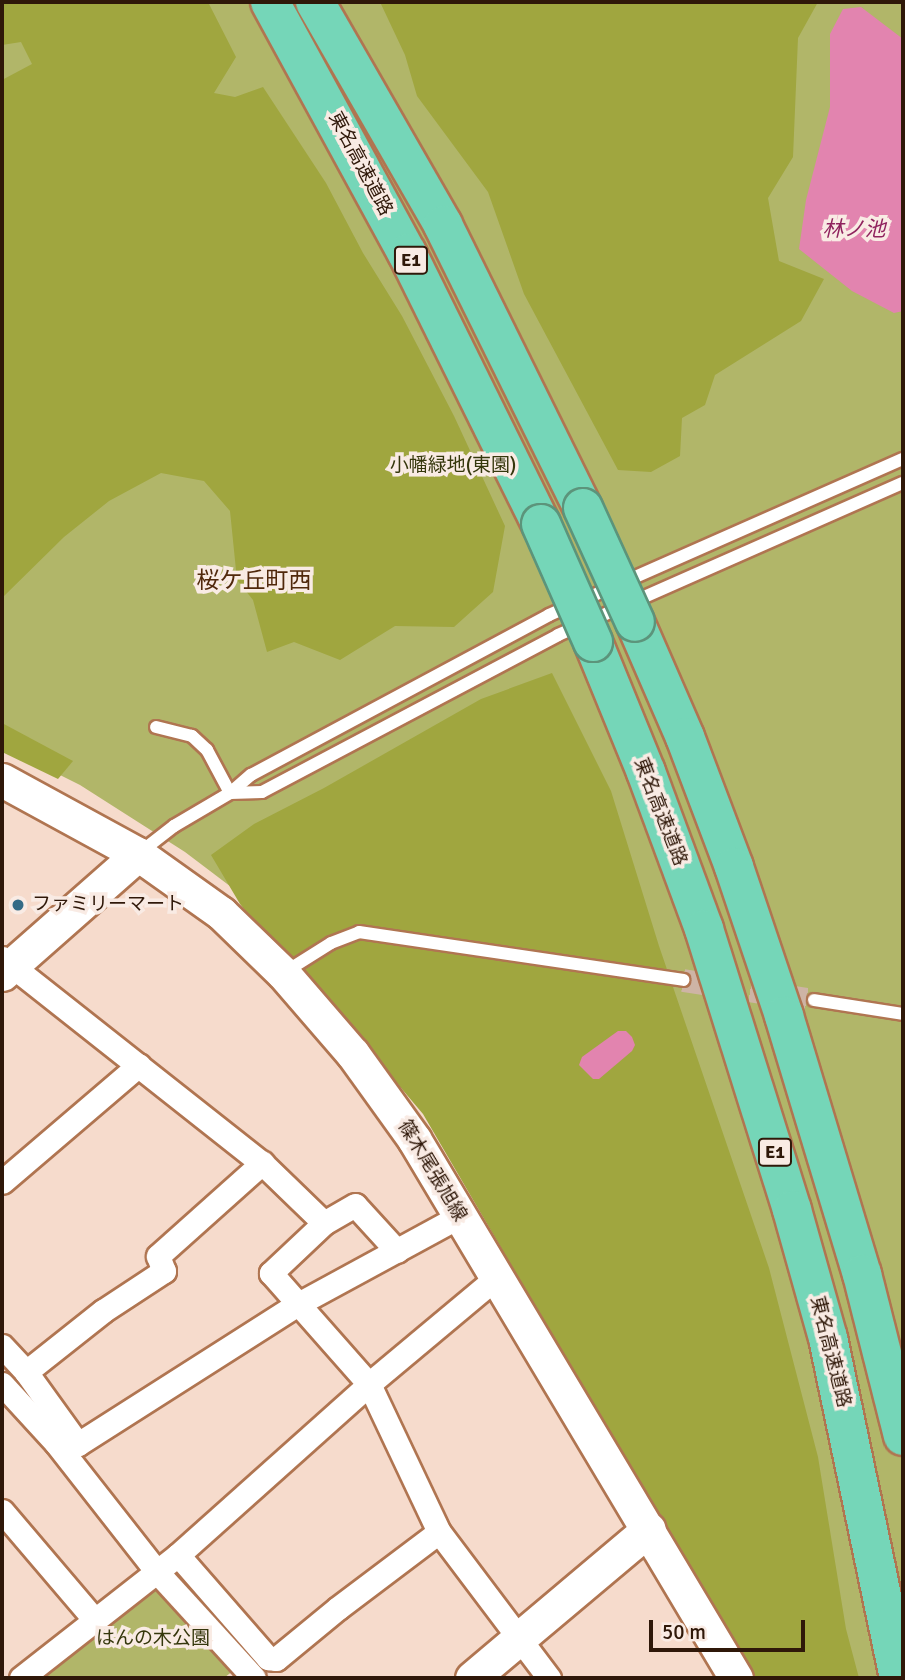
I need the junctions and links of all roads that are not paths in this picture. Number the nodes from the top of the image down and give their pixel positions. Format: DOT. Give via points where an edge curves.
graph roads {
  1 [pos="270,2"];
  2 [pos="315,2"];
  3 [pos="903,459"];
  4 [pos="903,483"];
  5 [pos="156,727"];
  6 [pos="2,780"];
  7 [pos="230,793"];
  8 [pos="138,854"];
  9 [pos="5,965"];
  10 [pos="283,973"];
  11 [pos="684,979"];
  12 [pos="814,1000"];
  13 [pos="903,1014"];
  14 [pos="139,1065"];
  15 [pos="262,1163"];
  16 [pos="2,1182"];
  17 [pos="460,1216"];
  18 [pos="324,1223"];
  19 [pos="397,1251"];
  20 [pos="497,1277"];
  21 [pos="298,1304"];
  22 [pos="2,1346"];
  23 [pos="26,1372"];
  24 [pos="2,1384"];
  25 [pos="369,1384"];
  26 [pos="903,1436"];
  27 [pos="2,1511"];
  28 [pos="649,1528"];
  29 [pos="439,1532"];
  30 [pos="178,1555"];
  31 [pos="158,1573"];
  32 [pos="94,1619"];
  33 [pos="521,1638"];
  34 [pos="21,1678"];
  35 [pos="254,1678"];
  36 [pos="472,1678"];
  37 [pos="549,1678"];
  38 [pos="736,1678"];
  39 [pos="898,1678"];
  1 -- 39 [label="highway, 東名高速道路 / E1, bridge" via="401,242 541,524 646,772 704,929 828,1338"];
  2 -- 26 [label="highway, E1, bridge" via="443,225 583,508 685,737 780,1003 862,1273"];
  3 -- 7 [label="lane" via="549,615 251,775"];
  4 -- 7 [label="lane" via="558,635 262,792"];
  5 -- 7 [label="lane" via="192,736 207,750"];
  6 -- 8 [label="main road, 篠木尾張旭線"];
  7 -- 8 [label="lane"];
  8 -- 9 [label="main road"];
  8 -- 10 [label="main road, 篠木尾張旭線" via="220,913"];
  9 -- 14 [label="street"];
  10 -- 11 [label="lane" via="331,943 359,932"];
  10 -- 17 [label="main road, 篠木尾張旭線" via="393,1108"];
  12 -- 13 [label="lane"];
  14 -- 15 [label="street"];
  14 -- 16 [label="street"];
  15 -- 18 [label="street"];
  15 -- 23 [label="street" via="158,1256 164,1271 103,1311"];
  17 -- 19 [label="street"];
  17 -- 20 [label="main road, 篠木尾張旭線"];
  18 -- 19 [label="street" via="355,1205"];
  18 -- 21 [label="street" via="271,1273"];
  19 -- 21 [label="street"];
  20 -- 25 [label="street"];
  20 -- 28 [label="main road, 篠木尾張旭線"];
  21 -- 23 [label="street" via="78,1444"];
  21 -- 25 [label="street"];
  22 -- 23 [label="street"];
  24 -- 31 [label="street" via="56,1443"];
  25 -- 29 [label="street"];
  25 -- 30 [label="street"];
  27 -- 32 [label="street"];
  28 -- 33 [label="main road"];
  28 -- 38 [label="main road, 篠木尾張旭線"];
  29 -- 30 [label="street" via="276,1659 268,1658"];
  29 -- 33 [label="street"];
  30 -- 31 [label="street"];
  31 -- 32 [label="street"];
  31 -- 35 [label="street"];
  32 -- 34 [label="street"];
  33 -- 36 [label="main road"];
  33 -- 37 [label="street"];
}
